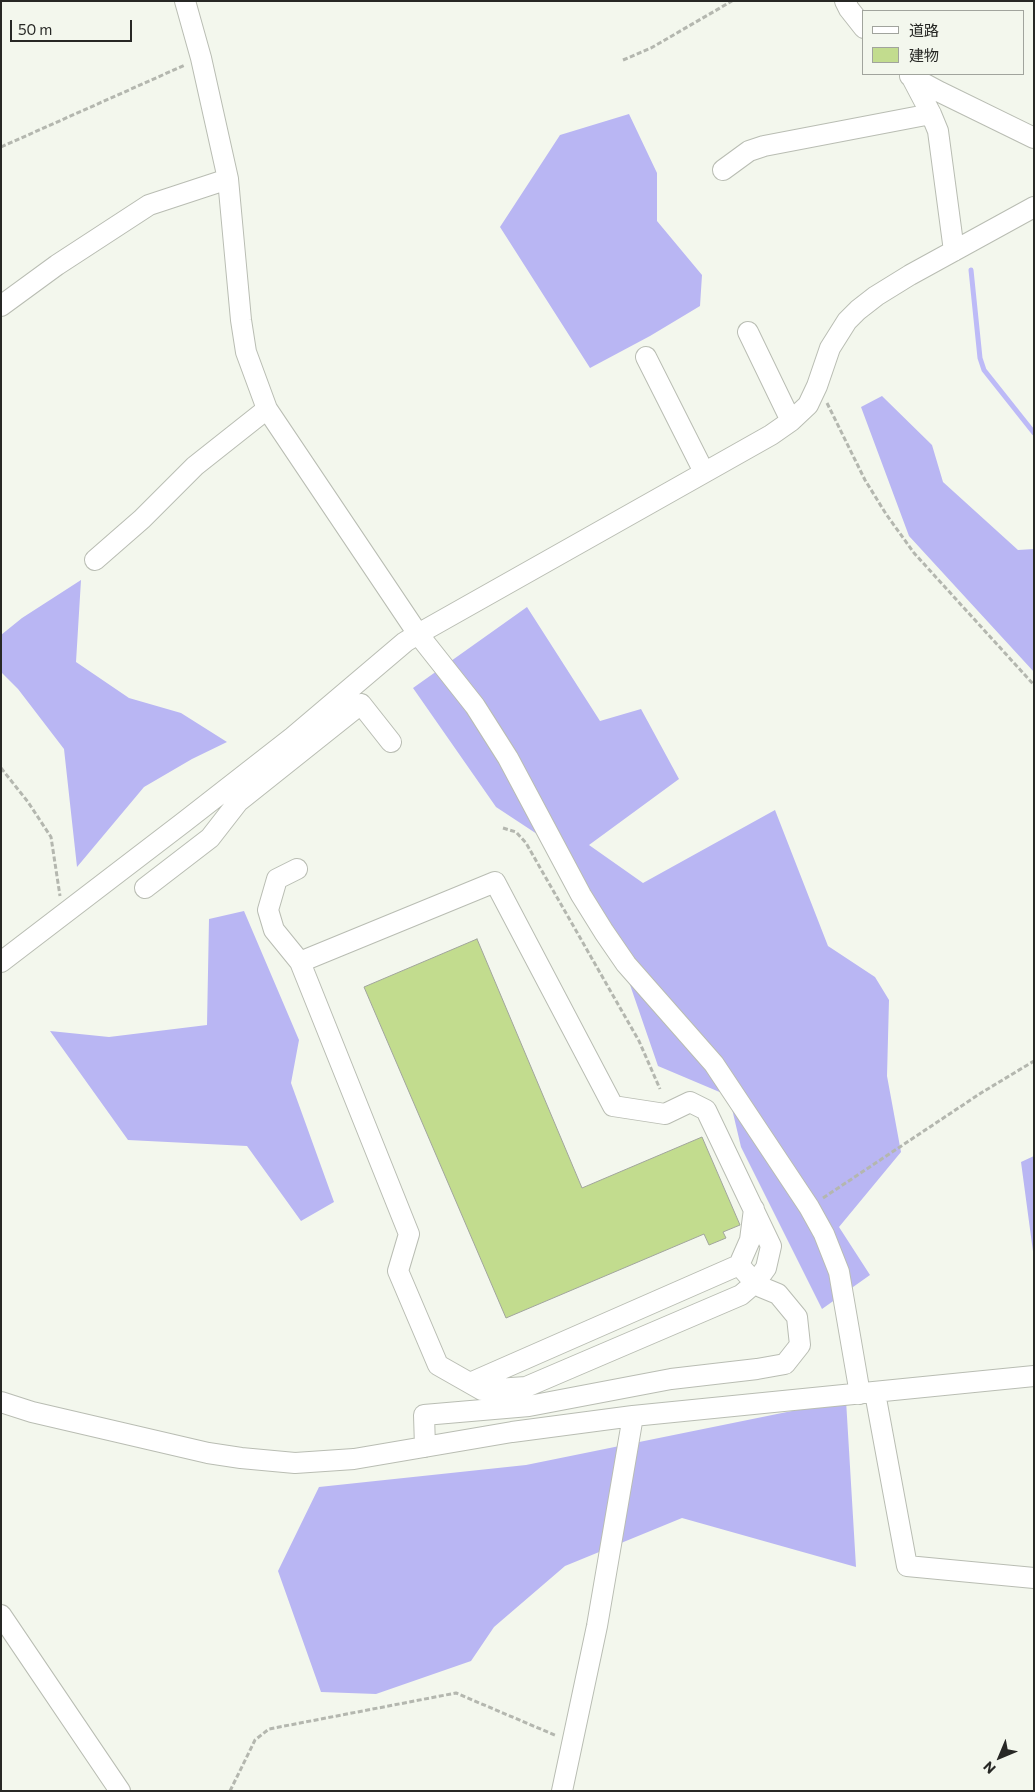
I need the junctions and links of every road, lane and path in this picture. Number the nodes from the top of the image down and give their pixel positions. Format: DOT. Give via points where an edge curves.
graph roads {
  1 [pos="185,1"];
  2 [pos="732,1"];
  3 [pos="845,1"];
  4 [pos="862,25"];
  5 [pos="201,58"];
  6 [pos="623,60"];
  7 [pos="909,75"];
  8 [pos="931,114"];
  9 [pos="1034,138"];
  10 [pos="1,147"];
  11 [pos="723,170"];
  12 [pos="228,179"];
  13 [pos="1034,207"];
  14 [pos="954,251"];
  15 [pos="1,306"];
  16 [pos="748,332"];
  17 [pos="646,357"];
  18 [pos="817,386"];
  19 [pos="267,410"];
  20 [pos="791,421"];
  21 [pos="704,472"];
  22 [pos="95,560"];
  23 [pos="418,634"];
  24 [pos="1034,685"];
  25 [pos="390,742"];
  26 [pos="1,768"];
  27 [pos="503,828"];
  28 [pos="297,869"];
  29 [pos="145,888"];
  30 [pos="62,916"];
  31 [pos="1,962"];
  32 [pos="300,962"];
  33 [pos="1034,1061"];
  34 [pos="660,1089"];
  35 [pos="809,1207"];
  36 [pos="754,1209"];
  37 [pos="739,1265"];
  38 [pos="756,1283"];
  39 [pos="1034,1376"];
  40 [pos="470,1383"];
  41 [pos="868,1394"];
  42 [pos="1,1402"];
  43 [pos="633,1416"];
  44 [pos="425,1447"];
  45 [pos="1034,1578"];
  46 [pos="1,1615"];
  47 [pos="572,1742"];
  48 [pos="120,1791"];
  49 [pos="230,1791"];
  50 [pos="562,1791"];
  1 -- 5 [label="street"];
  2 -- 6 [label="path" via="651,48"];
  3 -- 4 [label="street"];
  5 -- 10 [label="path"];
  5 -- 12 [label="street"];
  7 -- 8 [label="street"];
  7 -- 9 [label="street"];
  8 -- 11 [label="street" via="764,146 749,151"];
  8 -- 14 [label="street" via="938,131"];
  12 -- 15 [label="street" via="149,205"];
  12 -- 19 [label="street" via="246,352"];
  13 -- 14 [label="street"];
  14 -- 18 [label="street" via="910,275 858,310 830,348"];
  16 -- 20 [label="street"];
  17 -- 21 [label="street"];
  18 -- 20 [label="street" via="808,404"];
  18 -- 24 [label="path" via="865,480 914,553"];
  19 -- 22 [label="street" via="195,466"];
  19 -- 23 [label="street"];
  20 -- 21 [label="street"];
  21 -- 23 [label="street"];
  23 -- 30 [label="street" via="293,737"];
  23 -- 35 [label="street" via="475,706 508,758 604,932 626,964 714,1064"];
  25 -- 29 [label="street" via="361,704 238,802 210,838"];
  26 -- 30 [label="path" via="51,837"];
  27 -- 34 [label="path" via="516,832 526,843 639,1041"];
  28 -- 32 [label="street" via="277,879 268,910 274,930"];
  30 -- 31 [label="street"];
  32 -- 36 [label="street" via="495,882 613,1106 665,1114 690,1102 706,1110"];
  32 -- 40 [label="street" via="409,1234 398,1271 438,1365"];
  33 -- 35 [label="path"];
  35 -- 41 [label="street" via="828,1242 839,1272"];
  36 -- 37 [label="street" via="750,1240"];
  36 -- 38 [label="street" via="771,1246 766,1268"];
  37 -- 38 [label="street"];
  37 -- 40 [label="street"];
  38 -- 40 [label="street" via="741,1295 526,1387 482,1390"];
  38 -- 44 [label="street" via="778,1294 797,1317 800,1345 785,1364 671,1379 530,1406 424,1415"];
  39 -- 41 [label="street"];
  41 -- 43 [label="street"];
  41 -- 45 [label="street" via="907,1566"];
  42 -- 44 [label="street" via="32,1412 241,1458 295,1463 354,1459"];
  43 -- 44 [label="street"];
  43 -- 47 [label="street" via="597,1626"];
  46 -- 48 [label="street"];
  47 -- 49 [label="path" via="456,1693 269,1729 255,1740"];
  47 -- 50 [label="street"];
}
